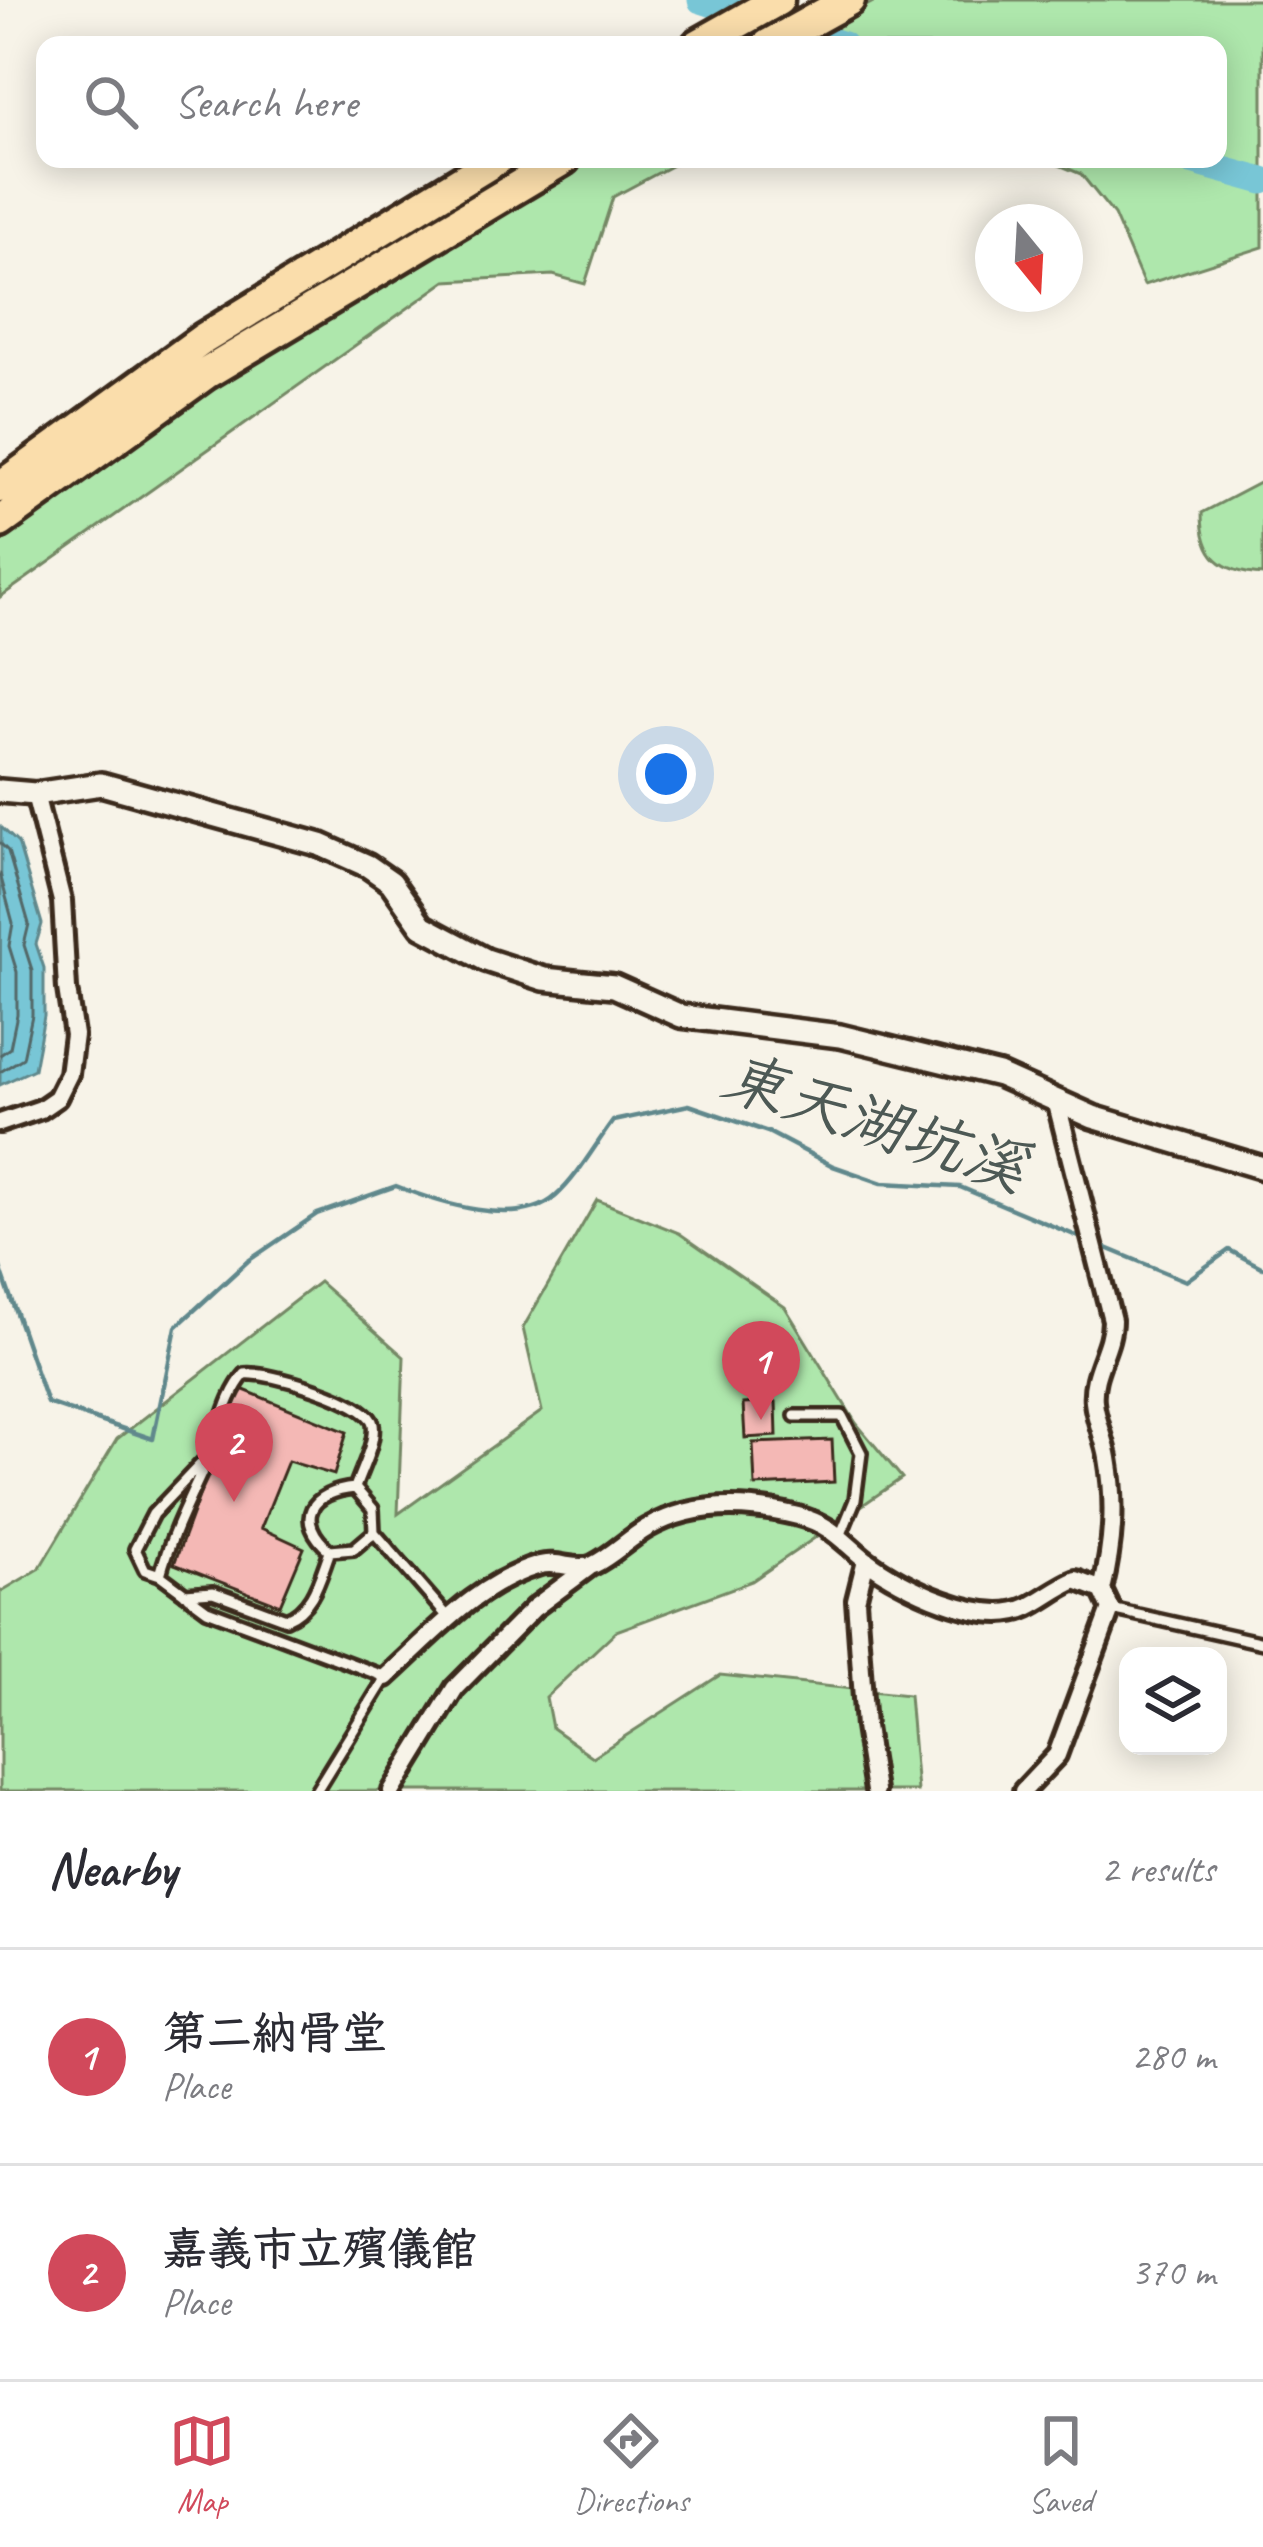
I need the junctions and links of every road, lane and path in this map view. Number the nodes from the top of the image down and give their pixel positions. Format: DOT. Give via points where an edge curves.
graph roads {
  1 [pos="778,0"];
  2 [pos="849,0"];
  3 [pos="714,36"];
  4 [pos="783,36"];
  5 [pos="482,168"];
  6 [pos="549,168"];
  7 [pos="0,487"];
  8 [pos="0,522"];
  9 [pos="0,791"];
  10 [pos="35,794"];
  11 [pos="1056,1100"];
  12 [pos="0,1124"];
  13 [pos="1263,1168"];
  14 [pos="795,1416"];
  15 [pos="210,1454"];
  16 [pos="355,1488"];
  17 [pos="374,1532"];
  18 [pos="841,1534"];
  19 [pos="330,1551"];
  20 [pos="866,1560"];
  21 [pos="590,1567"];
  22 [pos="160,1575"];
  23 [pos="1102,1590"];
  24 [pos="185,1594"];
  25 [pos="1111,1609"];
  26 [pos="448,1617"];
  27 [pos="1263,1643"];
  28 [pos="386,1677"];
  29 [pos="316,1791"];
  30 [pos="392,1791"];
  31 [pos="875,1791"];
  32 [pos="1023,1791"];
  1 -- 3 [label="highway"];
  2 -- 4 [label="highway"];
  5 -- 7 [label="highway" via="203,339"];
  6 -- 8 [label="highway" via="205,374"];
  9 -- 10 [label="street"];
  10 -- 11 [label="street" via="101,784 322,845 391,882 422,926 486,960 544,980 614,986 680,1016 840,1036 999,1075"];
  10 -- 12 [label="street" via="62,901 74,1035 57,1098"];
  11 -- 13 [label="street"];
  11 -- 23 [label="street" via="1112,1320 1093,1399 1108,1458 1114,1540"];
  14 -- 18 [label="lane" via="842,1416 861,1453 856,1500"];
  15 -- 16 [label="lane" via="235,1385 262,1372 370,1416 374,1429"];
  15 -- 22 [label="lane"];
  15 -- 22 [label="lane" via="153,1514 135,1550 145,1570"];
  16 -- 17 [label="lane" via="373,1509"];
  16 -- 19 [label="lane" via="331,1490 315,1502 313,1537"];
  17 -- 19 [label="lane" via="354,1549"];
  17 -- 26 [label="lane"];
  18 -- 20 [label="street"];
  18 -- 21 [label="street" via="800,1516 699,1508 649,1527"];
  19 -- 24 [label="lane" via="310,1600 286,1619 213,1592"];
  20 -- 23 [label="street" via="923,1595 992,1611 1026,1609 1076,1580"];
  20 -- 31 [label="street" via="856,1600"];
  21 -- 26 [label="street" via="545,1563 489,1586"];
  21 -- 30 [label="street" via="534,1608 455,1688"];
  22 -- 24 [label="lane"];
  23 -- 25 [label="street"];
  24 -- 28 [label="lane" via="207,1610"];
  25 -- 27 [label="lane"];
  25 -- 32 [label="street" via="1057,1755"];
  26 -- 28 [label="street"];
  28 -- 29 [label="lane"];
}
